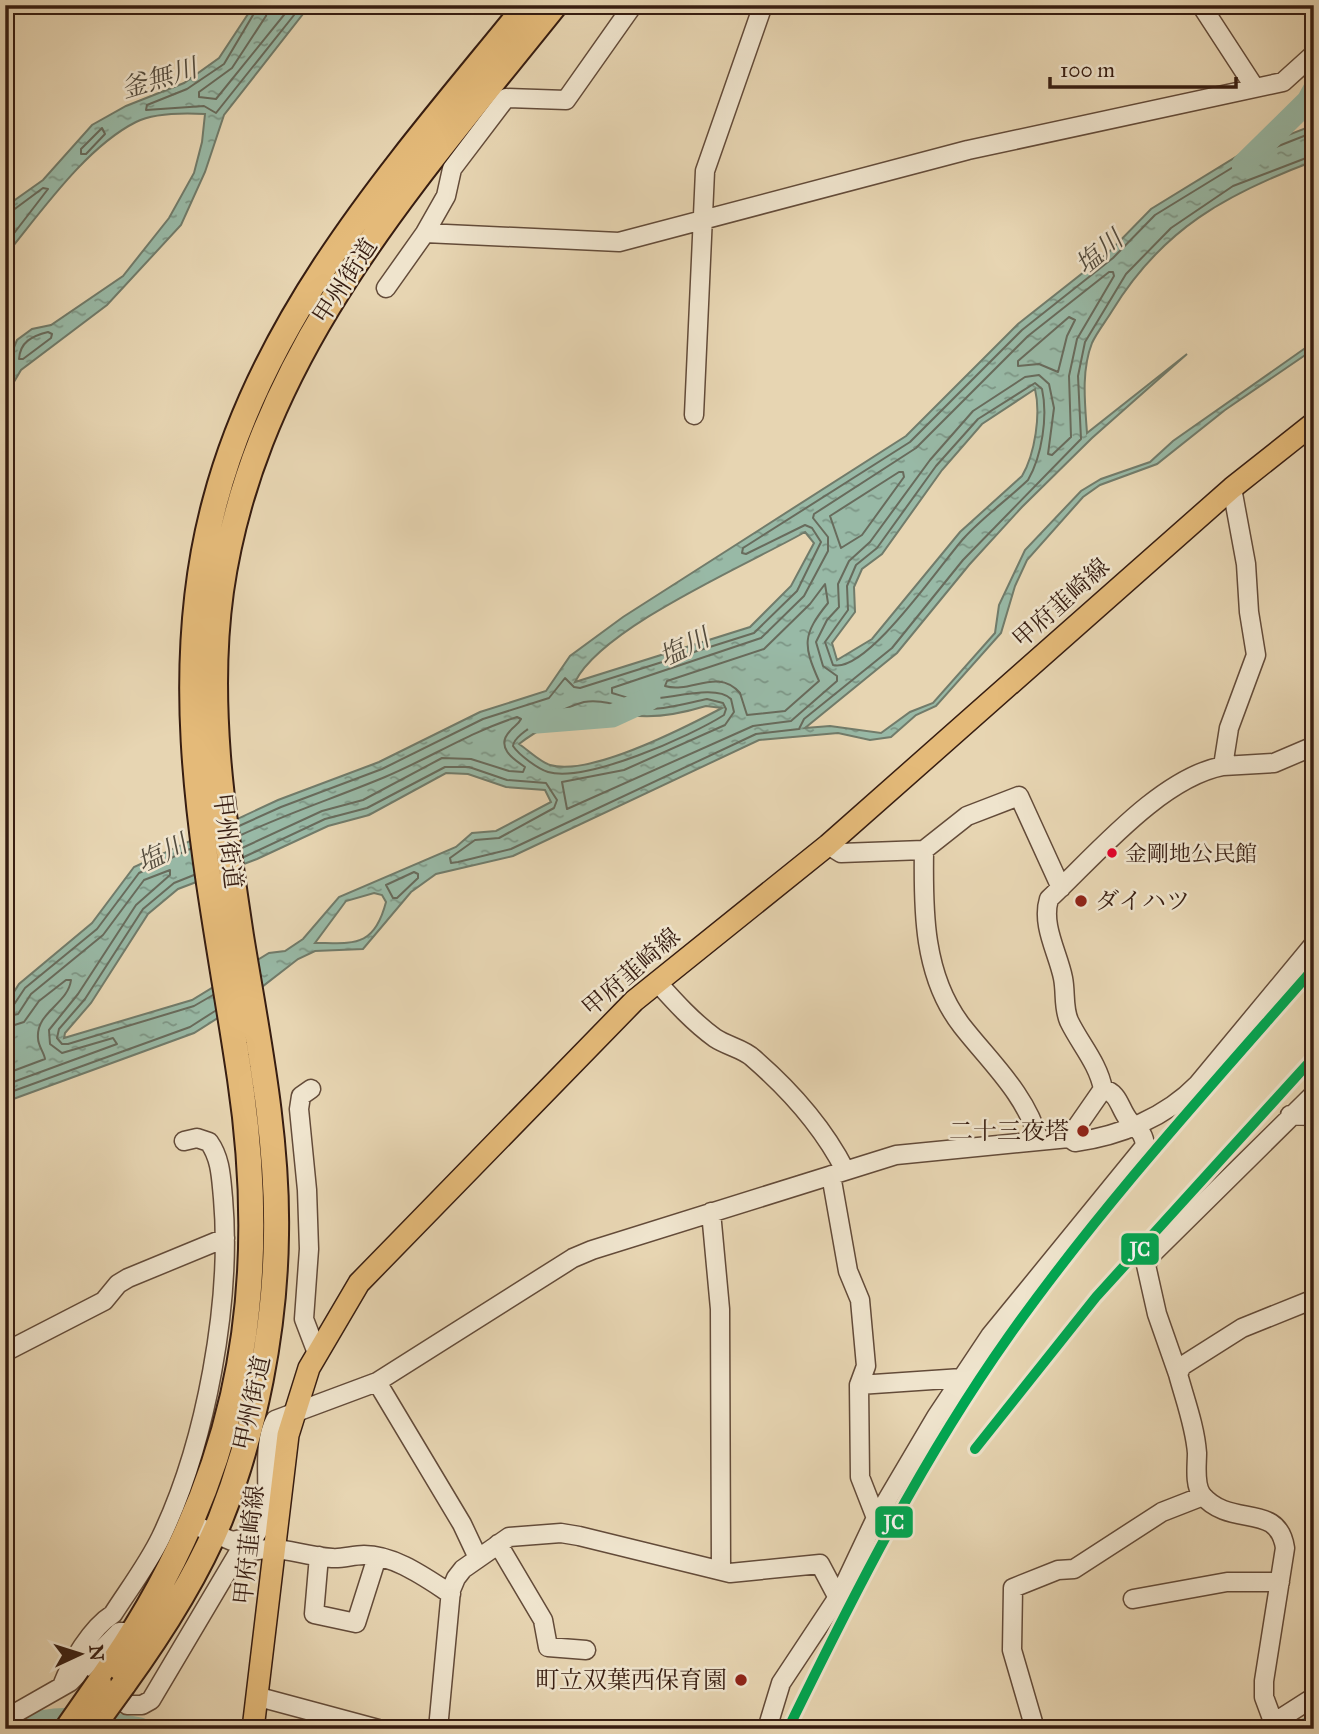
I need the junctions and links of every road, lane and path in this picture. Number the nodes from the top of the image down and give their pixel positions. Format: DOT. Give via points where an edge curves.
graph roads {
  1 [pos="527,5"];
  2 [pos="555,5"];
  3 [pos="633,5"];
  4 [pos="763,5"];
  5 [pos="1201,5"];
  6 [pos="1314,54"];
  7 [pos="1255,88"];
  8 [pos="467,114"];
  9 [pos="701,219"];
  10 [pos="425,233"];
  11 [pos="386,288"];
  12 [pos="694,415"];
  13 [pos="1314,423"];
  14 [pos="1233,488"];
  15 [pos="1314,746"];
  16 [pos="1223,766"];
  17 [pos="828,845"];
  18 [pos="924,850"];
  19 [pos="1061,888"];
  20 [pos="1314,944"];
  21 [pos="657,982"];
  22 [pos="252,1081"];
  23 [pos="1103,1088"];
  24 [pos="311,1089"];
  25 [pos="1314,1094"];
  26 [pos="1290,1115"];
  27 [pos="1314,1116"];
  28 [pos="1137,1125"];
  29 [pos="1069,1138"];
  30 [pos="184,1141"];
  31 [pos="1039,1141"];
  32 [pos="838,1173"];
  33 [pos="711,1212"];
  34 [pos="225,1238"];
  35 [pos="1314,1299"];
  36 [pos="5,1352"];
  37 [pos="317,1353"];
  38 [pos="1178,1374"];
  39 [pos="962,1378"];
  40 [pos="377,1382"];
  41 [pos="859,1385"];
  42 [pos="295,1412"];
  43 [pos="1203,1496"];
  44 [pos="876,1518"];
  45 [pos="203,1529"];
  46 [pos="498,1544"];
  47 [pos="276,1546"];
  48 [pos="319,1556"];
  49 [pos="377,1557"];
  50 [pos="478,1558"];
  51 [pos="720,1568"];
  52 [pos="1279,1582"];
  53 [pos="451,1594"];
  54 [pos="838,1598"];
  55 [pos="1133,1599"];
  56 [pos="134,1632"];
  57 [pos="586,1650"];
  58 [pos="116,1691"];
  59 [pos="66,1692"];
  60 [pos="259,1697"];
  61 [pos="1314,1697"];
  62 [pos="5,1718"];
  63 [pos="1269,1727"];
  64 [pos="67,1729"];
  65 [pos="91,1729"];
  66 [pos="253,1729"];
  67 [pos="378,1729"];
  68 [pos="438,1729"];
  69 [pos="767,1729"];
  70 [pos="1035,1729"];
  1 -- 8 [label="highway, 甲州街道"];
  2 -- 8 [label="highway, 甲州街道"];
  3 -- 8 [label="street" via="566,100 506,98"];
  4 -- 9 [label="street" via="709,158"];
  5 -- 7 [label="street"];
  6 -- 7 [label="street" via="1283,82"];
  7 -- 9 [label="street" via="968,150"];
  8 -- 10 [label="street" via="446,195"];
  8 -- 22 [label="highway, 甲州街道" via="351,267 302,348 265,430 239,507 222,588 215,709"];
  8 -- 22 [label="highway, 甲州街道" via="330,254 282,335 240,423 214,503 198,585 190,720 203,855"];
  9 -- 10 [label="street" via="619,242"];
  9 -- 12 [label="street"];
  10 -- 11 [label="street"];
  13 -- 14 [label="main road, 甲府韮崎線"];
  14 -- 16 [label="street" via="1256,655 1230,728"];
  14 -- 17 [label="main road, 甲府韮崎線"];
  15 -- 16 [label="street" via="1273,763"];
  16 -- 19 [label="street" via="1205,769 1155,799"];
  17 -- 18 [label="street" via="841,853"];
  17 -- 21 [label="main road, 甲府韮崎線"];
  18 -- 19 [label="street" via="967,816 1019,796"];
  18 -- 31 [label="street" via="923,906 936,977 961,1024 1014,1088"];
  19 -- 23 [label="street" via="1046,908 1063,978 1065,1011"];
  20 -- 28 [label="street" via="1191,1091"];
  21 -- 32 [label="street" via="696,1023 729,1047 751,1055 800,1104 818,1125"];
  21 -- 37 [label="main road, 甲府韮崎線" via="586,1048 359,1283"];
  22 -- 45 [label="highway, 甲州街道" via="274,1160 276,1235 271,1306 244,1450"];
  23 -- 28 [label="street" via="1117,1097 1129,1120"];
  23 -- 29 [label="street"];
  24 -- 37 [label="street" via="301,1096 299,1110 309,1249 295,1318"];
  25 -- 26 [label="street"];
  26 -- 27 [label="street"];
  26 -- 38 [label="street" via="1146,1265"];
  28 -- 29 [label="street" via="1100,1139 1075,1142"];
  28 -- 39 [label="street" via="1145,1146 998,1325"];
  29 -- 31 [label="street"];
  30 -- 34 [label="street" via="209,1142 214,1149"];
  31 -- 32 [label="street" via="896,1155"];
  32 -- 33 [label="street"];
  32 -- 41 [label="street" via="848,1271 860,1300 866,1366"];
  33 -- 40 [label="street" via="573,1258"];
  33 -- 51 [label="street" via="720,1309"];
  34 -- 36 [label="street" via="128,1278 104,1301"];
  34 -- 59 [label="street" via="228,1314 191,1451 160,1538 113,1614 68,1670"];
  35 -- 38 [label="street" via="1242,1328 1182,1366"];
  37 -- 42 [label="main road, 甲府韮崎線"];
  38 -- 43 [label="street" via="1196,1440 1198,1487"];
  39 -- 41 [label="street"];
  39 -- 44 [label="street"];
  40 -- 42 [label="street"];
  40 -- 50 [label="street"];
  41 -- 44 [label="street" via="860,1477"];
  42 -- 45 [label="street" via="275,1420 270,1429 265,1516 255,1536 240,1541"];
  42 -- 47 [label="main road, 甲府韮崎線" via="284,1464"];
  43 -- 52 [label="street" via="1235,1515 1271,1520 1278,1526 1285,1548"];
  43 -- 70 [label="street" via="1162,1512 1074,1569 1058,1570 1013,1588 1012,1650"];
  44 -- 54 [label="street"];
  45 -- 56 [label="highway, 甲州街道"];
  45 -- 58 [label="highway, 甲州街道" via="190,1581"];
  46 -- 50 [label="street"];
  46 -- 51 [label="street" via="525,1534 561,1533"];
  46 -- 57 [label="street" via="543,1620 548,1647"];
  47 -- 48 [label="street"];
  47 -- 58 [label="street" via="237,1555 151,1700 142,1705"];
  47 -- 60 [label="main road, 甲府韮崎線"];
  48 -- 49 [label="street"];
  48 -- 49 [label="street" via="314,1614 356,1623"];
  49 -- 53 [label="street" via="404,1564"];
  50 -- 53 [label="street" via="456,1578"];
  51 -- 54 [label="street" via="730,1573 820,1563"];
  52 -- 55 [label="street" via="1192,1587"];
  52 -- 63 [label="street" via="1264,1681"];
  53 -- 68 [label="street"];
  54 -- 69 [label="street" via="781,1684"];
  56 -- 58 [label="highway, 甲州街道"];
  56 -- 59 [label="street" via="119,1632"];
  58 -- 64 [label="highway, 甲州街道, bridge"];
  58 -- 65 [label="highway, 甲州街道, bridge"];
  59 -- 62 [label="street"];
  60 -- 66 [label="main road, 甲府韮崎線"];
  60 -- 67 [label="street"];
  61 -- 63 [label="street"];
}
